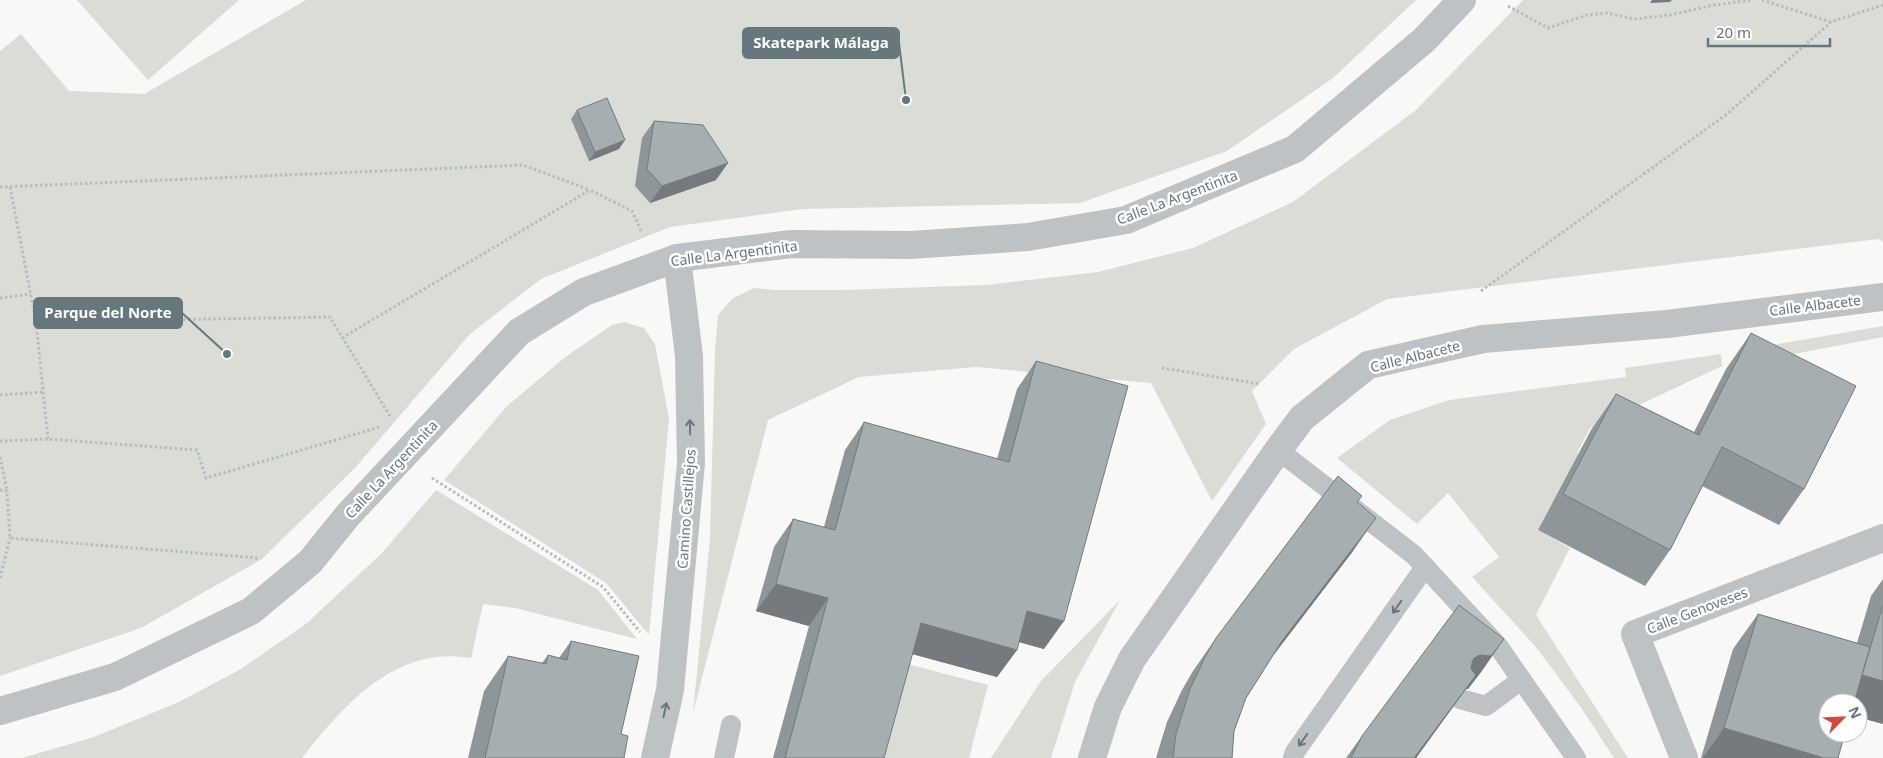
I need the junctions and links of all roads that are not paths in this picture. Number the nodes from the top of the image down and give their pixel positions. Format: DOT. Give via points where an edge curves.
graph roads {
  1 [pos="1462,0"];
  2 [pos="677,258"];
  3 [pos="1883,297"];
  4 [pos="1278,450"];
  5 [pos="1883,538"];
  6 [pos="1425,567"];
  7 [pos="1521,680"];
  8 [pos="1460,699"];
  9 [pos="0,711"];
  10 [pos="731,725"];
  11 [pos="655,758"];
  12 [pos="724,758"];
  13 [pos="1092,758"];
  14 [pos="1293,758"];
  15 [pos="1576,758"];
  16 [pos="1684,758"];
  1 -- 2 [label="street, Calle La Argentinita" via="1424,40 1295,149 1126,220 1028,237 911,245 790,244"];
  2 -- 9 [label="street, Calle La Argentinita" via="584,292 519,332 348,516 310,562 251,611 115,677"];
  11 -- 2 [label="street, Camino Castillejos, one-way" via="670,690 691,463 689,356"];
  3 -- 4 [label="street, Calle Albacete" via="1667,324 1483,340 1368,365 1302,418"];
  4 -- 6 [label="lane"];
  4 -- 13 [label="street, Calle Albacete" via="1132,659 1108,707"];
  5 -- 16 [label="street, Calle Genoveses" via="1635,634"];
  6 -- 7 [label="lane" via="1498,646"];
  6 -- 14 [label="lane, one-way"];
  7 -- 8 [label="lane" via="1486,706"];
  7 -- 15 [label="lane"];
  10 -- 12 [label="lane"];
}
